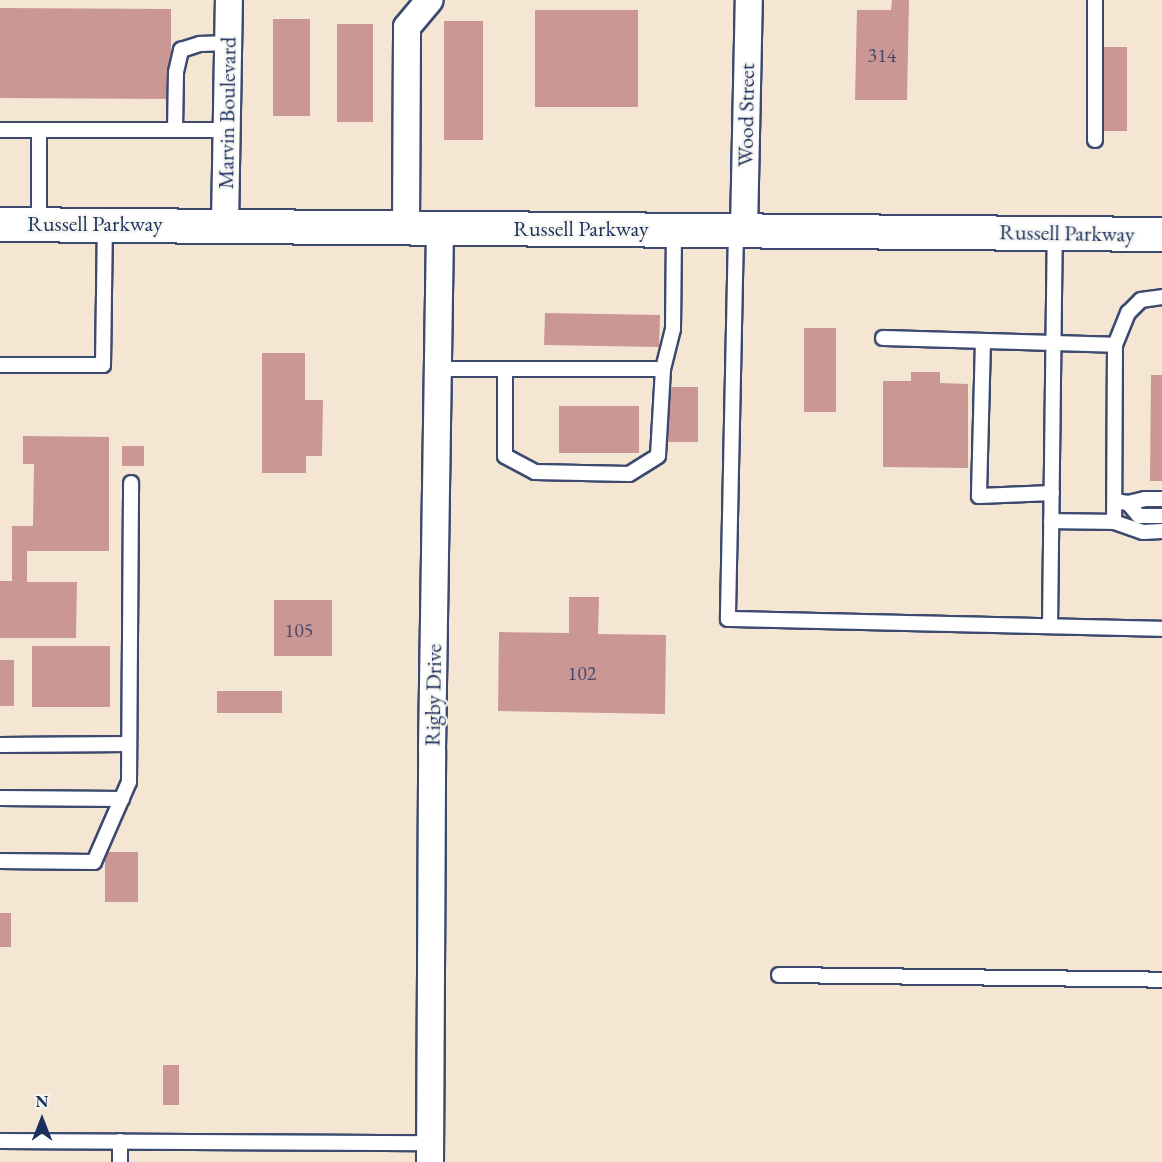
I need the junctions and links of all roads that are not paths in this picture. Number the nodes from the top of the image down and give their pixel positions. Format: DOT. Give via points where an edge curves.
graph roads {
  1 [pos="229,0"];
  2 [pos="430,0"];
  3 [pos="749,0"];
  4 [pos="1095,0"];
  5 [pos="229,43"];
  6 [pos="0,130"];
  7 [pos="175,130"];
  8 [pos="227,130"];
  9 [pos="39,131"];
  10 [pos="1095,140"];
  11 [pos="0,224"];
  12 [pos="39,224"];
  13 [pos="105,224"];
  14 [pos="225,225"];
  15 [pos="406,227"];
  16 [pos="440,228"];
  17 [pos="674,229"];
  18 [pos="740,230"];
  19 [pos="1055,233"];
  20 [pos="1162,234"];
  21 [pos="1162,297"];
  22 [pos="883,338"];
  23 [pos="983,341"];
  24 [pos="1053,344"];
  25 [pos="1114,345"];
  26 [pos="0,365"];
  27 [pos="438,369"];
  28 [pos="505,369"];
  29 [pos="663,369"];
  30 [pos="131,483"];
  31 [pos="1052,493"];
  32 [pos="1162,499"];
  33 [pos="1121,502"];
  34 [pos="1162,516"];
  35 [pos="1051,521"];
  36 [pos="1114,522"];
  37 [pos="1162,531"];
  38 [pos="1050,626"];
  39 [pos="1162,629"];
  40 [pos="129,744"];
  41 [pos="0,745"];
  42 [pos="0,798"];
  43 [pos="122,799"];
  44 [pos="0,861"];
  45 [pos="779,975"];
  46 [pos="1162,980"];
  47 [pos="0,1140"];
  48 [pos="120,1141"];
  49 [pos="430,1152"];
  50 [pos="120,1162"];
  1 -- 5 [label="street, Marvin Boulevard"];
  2 -- 15 [label="street" via="407,27"];
  3 -- 18 [label="street, Wood Street"];
  4 -- 10 [label="lane"];
  5 -- 7 [label="lane" via="200,44 181,50 176,72"];
  5 -- 8 [label="street, Marvin Boulevard"];
  6 -- 9 [label="lane"];
  7 -- 8 [label="lane"];
  7 -- 9 [label="lane"];
  8 -- 14 [label="street, Marvin Boulevard"];
  9 -- 12 [label="lane"];
  11 -- 12 [label="main road, Russell Parkway"];
  12 -- 13 [label="main road, Russell Parkway"];
  13 -- 14 [label="main road, Russell Parkway"];
  13 -- 26 [label="lane" via="103,365"];
  14 -- 15 [label="main road, Russell Parkway"];
  15 -- 16 [label="main road, Russell Parkway"];
  16 -- 17 [label="main road, Russell Parkway"];
  16 -- 27 [label="street, Rigby Drive"];
  17 -- 18 [label="main road, Russell Parkway"];
  17 -- 29 [label="lane" via="673,329"];
  18 -- 19 [label="main road, Russell Parkway"];
  18 -- 38 [label="lane" via="728,619"];
  19 -- 20 [label="main road, Russell Parkway"];
  19 -- 24 [label="lane"];
  21 -- 25 [label="lane" via="1141,300 1128,313"];
  22 -- 23 [label="lane"];
  23 -- 24 [label="lane"];
  23 -- 31 [label="lane" via="978,495"];
  24 -- 25 [label="lane"];
  24 -- 31 [label="lane"];
  25 -- 33 [label="lane"];
  27 -- 28 [label="lane"];
  27 -- 49 [label="street, Rigby Drive"];
  28 -- 29 [label="lane"];
  28 -- 29 [label="lane" via="505,456 535,472 629,474 658,456"];
  30 -- 40 [label="lane"];
  31 -- 35 [label="lane"];
  32 -- 33 [label="lane"];
  33 -- 34 [label="lane" via="1139,516"];
  33 -- 36 [label="lane"];
  35 -- 36 [label="lane"];
  35 -- 38 [label="lane"];
  36 -- 37 [label="lane" via="1143,532"];
  38 -- 39 [label="lane"];
  40 -- 41 [label="lane"];
  40 -- 43 [label="lane" via="129,782"];
  42 -- 43 [label="lane"];
  43 -- 44 [label="lane" via="94,862"];
  45 -- 46 [label="lane"];
  47 -- 48 [label="lane"];
  48 -- 49 [label="lane"];
  48 -- 50 [label="lane"];
}
